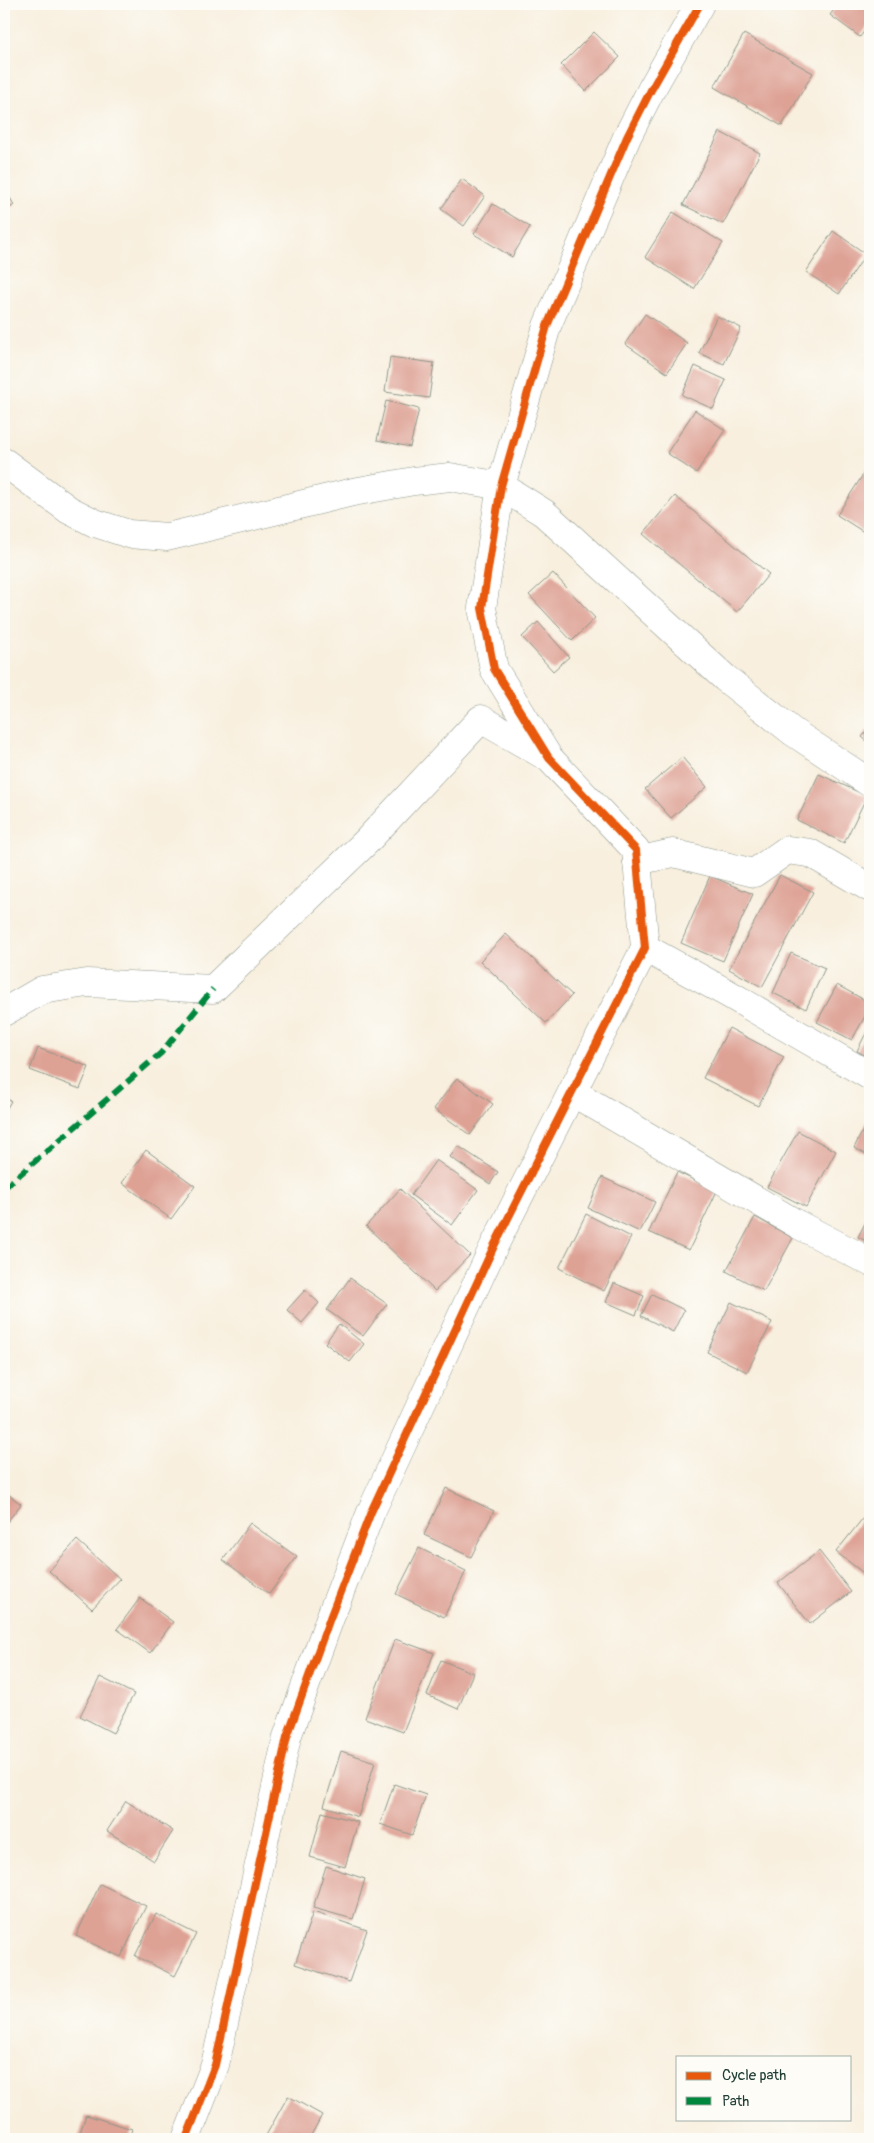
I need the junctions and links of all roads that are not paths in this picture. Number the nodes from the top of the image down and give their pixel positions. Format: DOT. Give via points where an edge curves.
graph roads {
  1 [pos="700,4"];
  2 [pos="4,462"];
  3 [pos="501,486"];
  4 [pos="549,758"];
  5 [pos="870,783"];
  6 [pos="637,861"];
  7 [pos="870,888"];
  8 [pos="644,948"];
  9 [pos="4,1012"];
  10 [pos="870,1076"];
  11 [pos="572,1092"];
  12 [pos="870,1262"];
  13 [pos="186,2139"];
  1 -- 3 [label="street" via="627,136 554,308"];
  2 -- 3 [label="street" via="69,510 95,523 129,534 167,538 353,492 414,482 450,477"];
  3 -- 4 [label="street" via="482,608 494,669"];
  3 -- 5 [label="street" via="544,513 725,678 793,732"];
  4 -- 6 [label="street" via="636,850"];
  4 -- 9 [label="street" via="481,719 366,842 213,989 87,983 42,990"];
  6 -- 7 [label="street" via="673,853 754,873 787,850 810,853"];
  6 -- 8 [label="street"];
  8 -- 10 [label="street"];
  8 -- 11 [label="street"];
  11 -- 12 [label="street" via="797,1224"];
  11 -- 13 [label="street" via="494,1246 371,1512 330,1618 287,1737 215,2065"];
}
